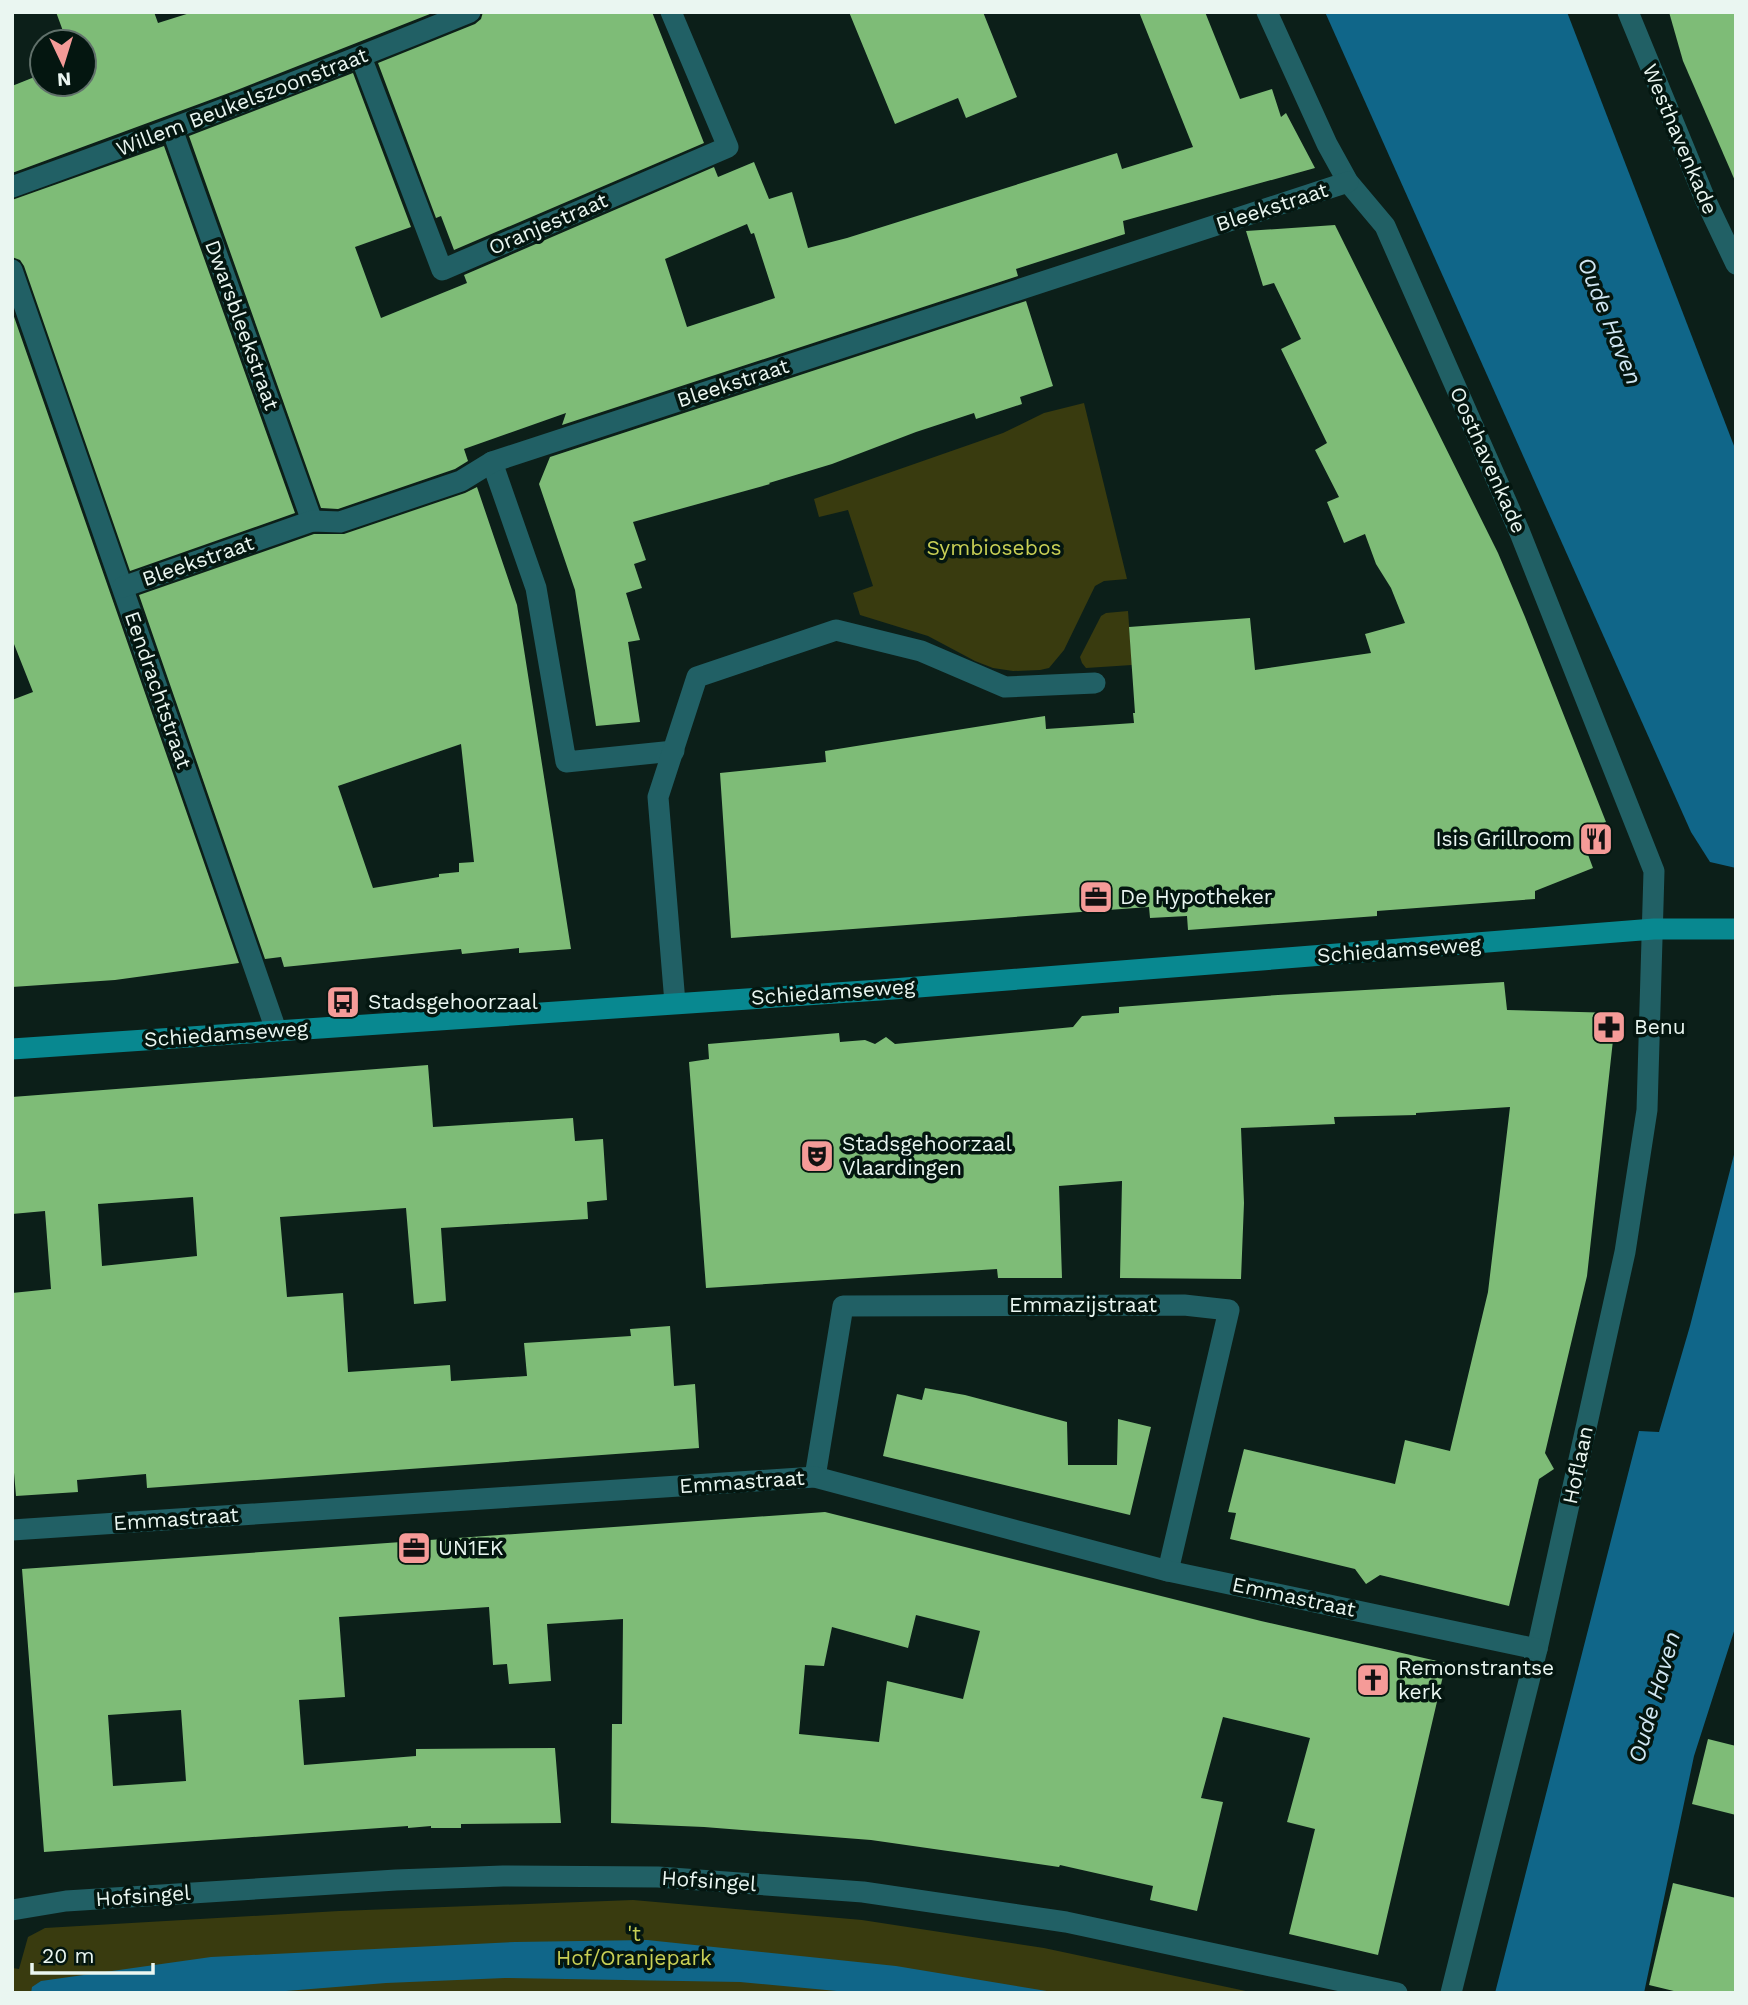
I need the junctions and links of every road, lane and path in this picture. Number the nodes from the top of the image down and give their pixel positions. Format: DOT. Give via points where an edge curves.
graph roads {
  1 [pos="470,12"];
  2 [pos="671,12"];
  3 [pos="1267,12"];
  4 [pos="1628,12"];
  5 [pos="360,57"];
  6 [pos="172,129"];
  7 [pos="1348,182"];
  8 [pos="12,187"];
  9 [pos="1736,264"];
  10 [pos="12,270"];
  11 [pos="492,462"];
  12 [pos="312,521"];
  13 [pos="123,587"];
  14 [pos="1095,683"];
  15 [pos="674,751"];
  16 [pos="1654,929"];
  17 [pos="1736,929"];
  18 [pos="675,1003"];
  19 [pos="276,1030"];
  20 [pos="12,1049"];
  21 [pos="815,1477"];
  22 [pos="12,1531"];
  23 [pos="1168,1571"];
  24 [pos="1537,1649"];
  25 [pos="12,1910"];
  26 [pos="1397,1993"];
  27 [pos="1451,1993"];
  1 -- 5 [label="street, Willem Beukelszoonstraat"];
  2 -- 5 [label="street, Oranjestraat" via="729,147 442,270"];
  3 -- 7 [label="street, Oosthavenkade"];
  4 -- 9 [label="street, Westhavenkade"];
  5 -- 6 [label="street, Willem Beukelszoonstraat"];
  6 -- 8 [label="street, Willem Beukelszoonstraat"];
  6 -- 12 [label="street, Dwarsbleekstraat"];
  7 -- 11 [label="street, Bleekstraat"];
  7 -- 16 [label="street, Oosthavenkade" via="1385,226 1520,533 1654,871"];
  10 -- 13 [label="street, Eendrachtstraat"];
  11 -- 12 [label="street, Bleekstraat" via="460,481 340,522"];
  11 -- 15 [label="street" via="536,588 566,762"];
  12 -- 13 [label="street, Bleekstraat"];
  13 -- 19 [label="street, Eendrachtstraat"];
  14 -- 15 [label="street" via="1006,687 921,651 835,630 697,677"];
  15 -- 18 [label="street" via="658,797"];
  16 -- 17 [label="street, Schiedamseweg"];
  16 -- 18 [label="street, Schiedamseweg"];
  16 -- 24 [label="street, Hoflaan" via="1647,1110 1627,1239"];
  18 -- 19 [label="street, Schiedamseweg"];
  19 -- 20 [label="street, Schiedamseweg"];
  21 -- 22 [label="street, Emmastraat"];
  21 -- 23 [label="street, Emmastraat"];
  21 -- 23 [label="street, Emmazijstraat" via="844,1306 1184,1305 1229,1310"];
  23 -- 24 [label="street, Emmastraat"];
  24 -- 27 [label="street, Hoflaan"];
  25 -- 26 [label="street, Hofsingel" via="66,1901 396,1880 503,1875 658,1877 863,1892 1066,1922"];
}
